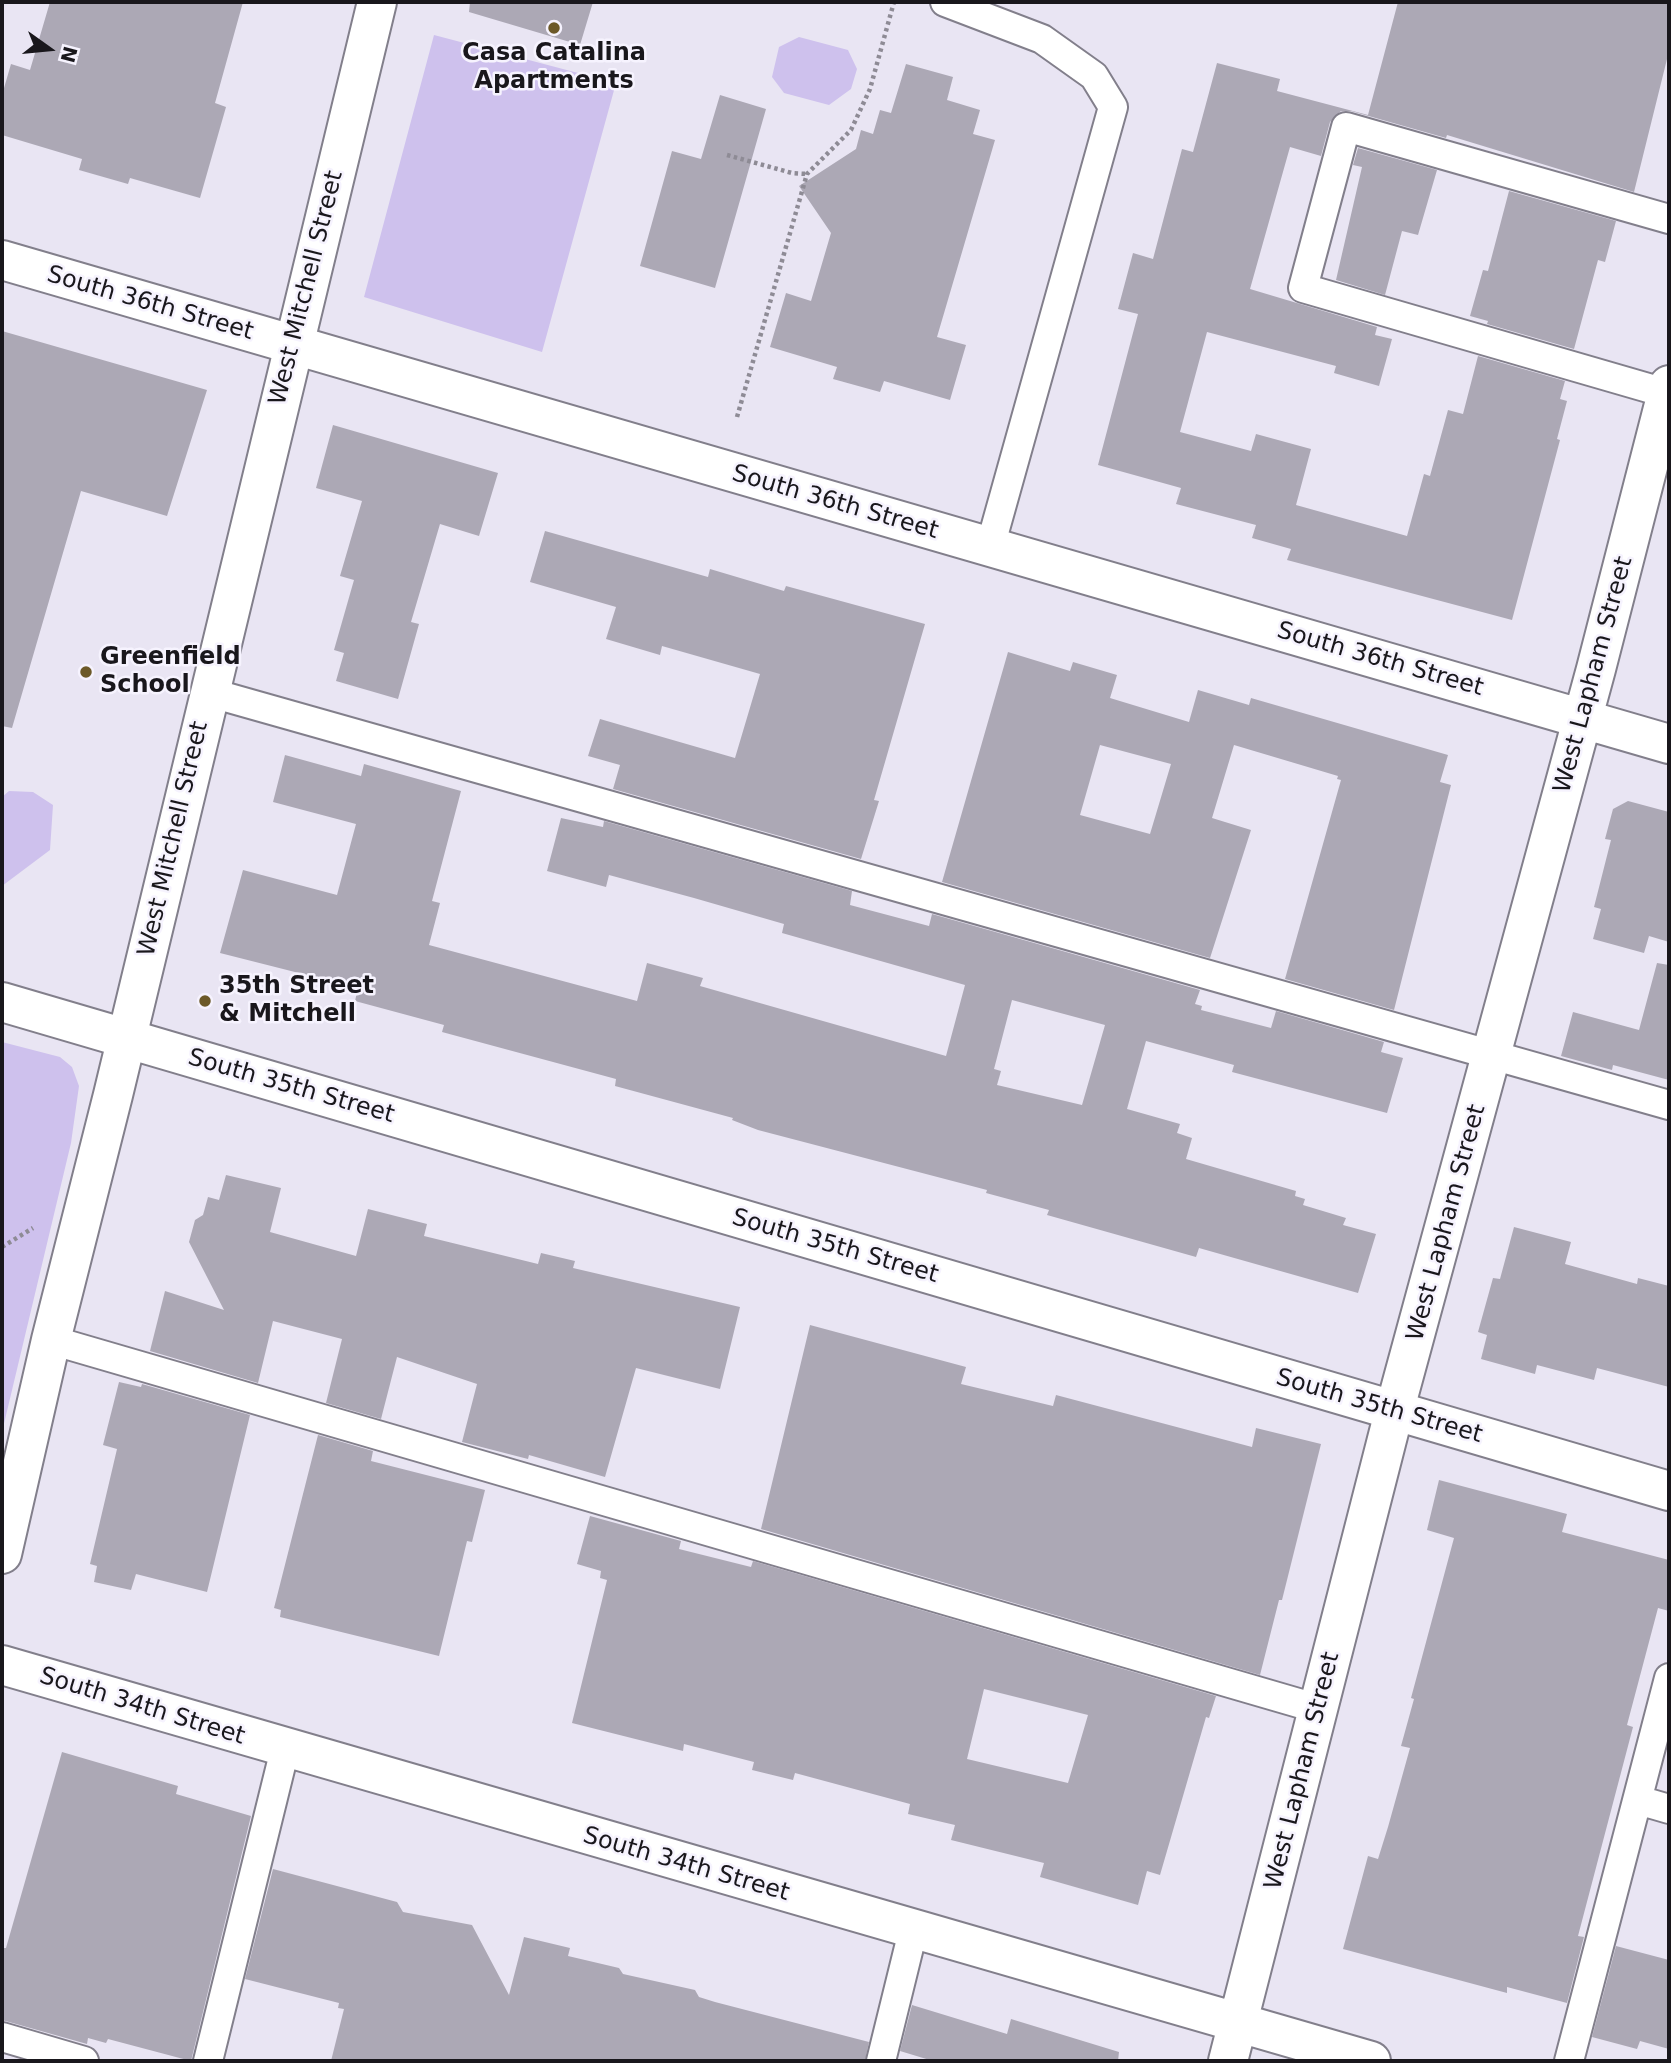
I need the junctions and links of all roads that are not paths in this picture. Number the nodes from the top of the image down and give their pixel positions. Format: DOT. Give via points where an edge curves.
graph roads {
  1 [pos="377,2"];
  2 [pos="946,2"];
  3 [pos="1669,219"];
  4 [pos="2,260"];
  5 [pos="294,346"];
  6 [pos="1669,391"];
  7 [pos="990,547"];
  8 [pos="208,692"];
  9 [pos="1583,718"];
  10 [pos="1669,744"];
  11 [pos="2,1002"];
  12 [pos="127,1038"];
  13 [pos="1493,1053"];
  14 [pos="1669,1105"];
  15 [pos="51,1340"];
  16 [pos="1394,1412"];
  17 [pos="1669,1491"];
  18 [pos="2,1554"];
  19 [pos="2,1665"];
  20 [pos="1669,1678"];
  21 [pos="1319,1709"];
  22 [pos="285,1749"];
  23 [pos="1638,1800"];
  24 [pos="1669,1809"];
  25 [pos="913,1931"];
  26 [pos="1238,2024"];
  27 [pos="2,2038"];
  28 [pos="84,2061"];
  29 [pos="208,2061"];
  30 [pos="881,2061"];
  31 [pos="1228,2061"];
  32 [pos="1371,2061"];
  33 [pos="1569,2061"];
  1 -- 5 [label="street, West Mitchell Street"];
  2 -- 7 [label="lane" via="1042,39 1094,76 1113,107"];
  3 -- 6 [label="lane" via="1346,127 1303,288"];
  4 -- 5 [label="street, South 36th Street"];
  5 -- 7 [label="street, South 36th Street"];
  5 -- 8 [label="street, West Mitchell Street"];
  6 -- 9 [label="street, West Lapham Street"];
  7 -- 9 [label="street, South 36th Street"];
  8 -- 12 [label="street, West Mitchell Street"];
  8 -- 13 [label="lane"];
  9 -- 10 [label="street, South 36th Street"];
  9 -- 13 [label="street, West Lapham Street"];
  11 -- 12 [label="street, South 35th Street"];
  12 -- 15 [label="street, West Mitchell Street"];
  12 -- 16 [label="street, South 35th Street"];
  13 -- 14 [label="lane"];
  13 -- 16 [label="street, West Lapham Street"];
  15 -- 18 [label="street, West Mitchell Street"];
  15 -- 21 [label="lane"];
  16 -- 17 [label="street, South 35th Street"];
  16 -- 21 [label="street, West Lapham Street"];
  19 -- 22 [label="street, South 34th Street"];
  20 -- 23 [label="lane"];
  21 -- 26 [label="street, West Lapham Street"];
  22 -- 25 [label="street, South 34th Street"];
  22 -- 29 [label="lane"];
  23 -- 24 [label="lane"];
  23 -- 33 [label="lane"];
  25 -- 26 [label="street, South 34th Street"];
  25 -- 30 [label="lane"];
  26 -- 31 [label="street, West Lapham Street"];
  26 -- 32 [label="street, South 34th Street"];
  27 -- 28 [label="lane"];
}
